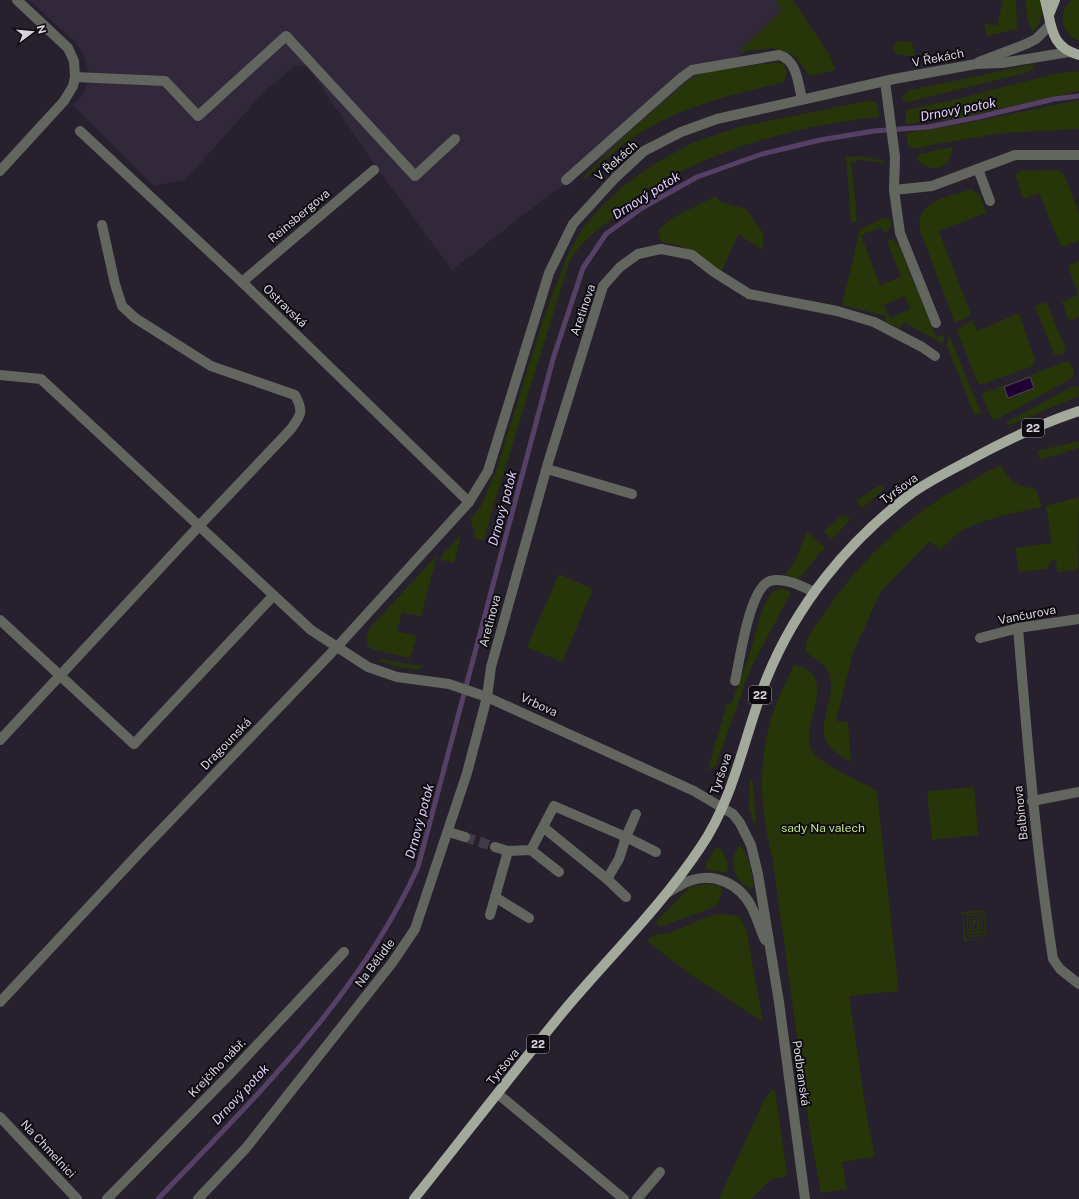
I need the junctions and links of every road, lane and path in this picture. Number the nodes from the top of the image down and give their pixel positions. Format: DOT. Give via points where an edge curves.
graph roads {
  1 [pos="17,0"];
  2 [pos="1045,0"];
  3 [pos="1055,0"];
  4 [pos="1049,20"];
  5 [pos="1074,53"];
  6 [pos="976,64"];
  7 [pos="75,77"];
  8 [pos="885,81"];
  9 [pos="802,99"];
  10 [pos="80,131"];
  11 [pos="454,139"];
  12 [pos="1079,155"];
  13 [pos="978,169"];
  14 [pos="374,170"];
  15 [pos="0,171"];
  16 [pos="566,180"];
  17 [pos="894,190"];
  18 [pos="990,201"];
  19 [pos="102,225"];
  20 [pos="242,282"];
  21 [pos="936,323"];
  22 [pos="935,356"];
  23 [pos="0,375"];
  24 [pos="1079,410"];
  25 [pos="547,469"];
  26 [pos="632,494"];
  27 [pos="469,502"];
  28 [pos="199,526"];
  29 [pos="814,592"];
  30 [pos="273,596"];
  31 [pos="1079,619"];
  32 [pos="0,620"];
  33 [pos="1018,628"];
  34 [pos="980,638"];
  35 [pos="336,648"];
  36 [pos="60,676"];
  37 [pos="735,681"];
  38 [pos="483,695"];
  39 [pos="0,740"];
  40 [pos="1079,792"];
  41 [pos="1032,801"];
  42 [pos="723,807"];
  43 [pos="636,814"];
  44 [pos="543,827"];
  45 [pos="449,832"];
  46 [pos="465,837"];
  47 [pos="626,837"];
  48 [pos="495,847"];
  49 [pos="531,850"];
  50 [pos="508,851"];
  51 [pos="656,852"];
  52 [pos="559,872"];
  53 [pos="607,879"];
  54 [pos="667,893"];
  55 [pos="495,897"];
  56 [pos="626,897"];
  57 [pos="490,915"];
  58 [pos="529,918"];
  59 [pos="770,951"];
  60 [pos="344,952"];
  61 [pos="1079,984"];
  62 [pos="0,1002"];
  63 [pos="498,1094"];
  64 [pos="0,1117"];
  65 [pos="660,1172"];
  66 [pos="77,1199"];
  67 [pos="106,1199"];
  68 [pos="198,1199"];
  69 [pos="414,1199"];
  70 [pos="624,1199"];
  71 [pos="637,1199"];
  72 [pos="805,1199"];
  1 -- 7 [label="street" via="68,48 74,61"];
  2 -- 4 [label="main road"];
  3 -- 4 [label="main road"];
  4 -- 5 [label="main road" via="1053,36 1060,45"];
  4 -- 6 [label="street, V Řekách" via="1036,38"];
  5 -- 6 [label="street, V Řekách" via="1002,64"];
  6 -- 8 [label="street, V Řekách"];
  7 -- 11 [label="street" via="164,81 198,116 286,36 415,176"];
  7 -- 15 [label="street" via="64,101"];
  8 -- 9 [label="street, V Řekách"];
  8 -- 17 [label="street" via="895,157"];
  9 -- 16 [label="street" via="794,68 785,57 779,55 692,70"];
  9 -- 27 [label="street, V Řekách" via="716,119 681,132 644,151 609,183 573,224 549,273 488,471"];
  10 -- 20 [label="street, Ostravská"];
  12 -- 13 [label="street" via="1015,155"];
  13 -- 17 [label="street" via="932,186"];
  13 -- 18 [label="street"];
  14 -- 20 [label="street, Reinsbergova"];
  17 -- 21 [label="street" via="900,232"];
  19 -- 28 [label="street" via="122,306 135,318 211,366 295,395 300,405 301,415 291,430"];
  20 -- 27 [label="street, Ostravská"];
  22 -- 25 [label="street, Aretinova" via="874,322 837,311 749,294 692,255 661,249 638,254 620,267 603,286"];
  23 -- 28 [label="street, Vrbova" via="41,379"];
  24 -- 29 [label="main road, Tyršova / 22" via="1017,435 915,491 860,538 836,563"];
  25 -- 26 [label="street"];
  25 -- 38 [label="street, Aretinova"];
  27 -- 35 [label="street, Dragounská"];
  28 -- 30 [label="street, Vrbova"];
  28 -- 36 [label="street"];
  29 -- 37 [label="street" via="778,580 761,586 752,606"];
  29 -- 42 [label="main road, Tyršova / 22" via="790,629 772,664"];
  30 -- 35 [label="street, Vrbova" via="310,630"];
  30 -- 36 [label="street" via="134,744"];
  31 -- 33 [label="street, Vančurova"];
  32 -- 36 [label="street"];
  33 -- 34 [label="street, Vančurova"];
  33 -- 41 [label="street, Balbínova"];
  35 -- 38 [label="street, Vrbova" via="368,667 397,677 450,684"];
  35 -- 62 [label="street, Dragounská"];
  36 -- 39 [label="street"];
  38 -- 42 [label="street, Vrbova" via="680,784"];
  38 -- 45 [label="street, Na Bělidle" via="467,773"];
  40 -- 41 [label="street"];
  41 -- 61 [label="street, Balbínova" via="1053,959 1060,969"];
  42 -- 54 [label="main road, Tyršova / 22" via="703,845"];
  42 -- 59 [label="street, Podbranská" via="740,823 751,845"];
  43 -- 47 [label="street"];
  44 -- 47 [label="street" via="554,806"];
  44 -- 49 [label="street"];
  44 -- 53 [label="street"];
  45 -- 46 [label="street"];
  45 -- 68 [label="street, Na Bělidle" via="416,929 246,1148"];
  47 -- 51 [label="street"];
  47 -- 53 [label="street" via="619,859"];
  48 -- 50 [label="street"];
  49 -- 50 [label="street"];
  49 -- 52 [label="street"];
  50 -- 55 [label="street"];
  53 -- 56 [label="street"];
  54 -- 59 [label="street, Podbranská" via="700,878 716,878 728,882 739,890 751,905"];
  54 -- 63 [label="main road, Tyršova / 22" via="568,1007"];
  55 -- 57 [label="street"];
  55 -- 58 [label="street"];
  59 -- 72 [label="street, Podbranská"];
  60 -- 67 [label="street, Krejčího nábř." via="228,1076"];
  63 -- 69 [label="main road, Tyršova / 22"];
  63 -- 70 [label="street"];
  64 -- 66 [label="street, Na Chmelnici"];
  65 -- 71 [label="street"];
}
